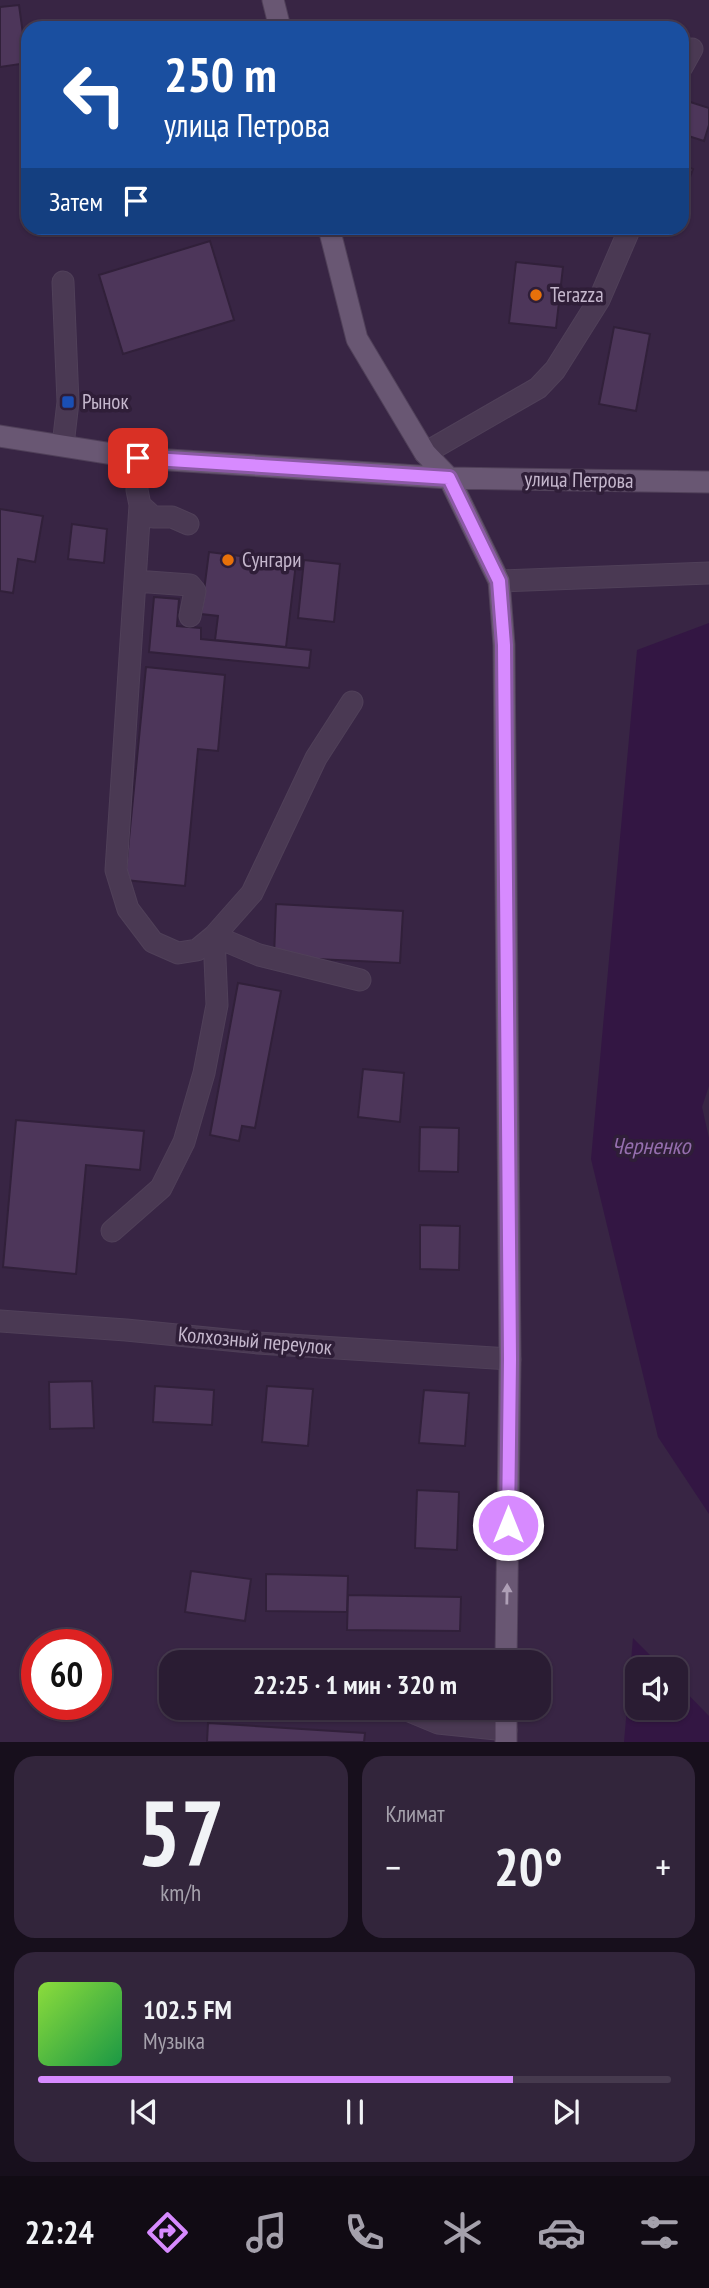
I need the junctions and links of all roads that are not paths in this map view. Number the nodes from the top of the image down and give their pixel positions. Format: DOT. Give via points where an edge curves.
graph roads {
  1 [pos="273,0"];
  2 [pos="278,21"];
  3 [pos="331,235"];
  4 [pos="627,235"];
  5 [pos="63,282"];
  6 [pos="0,436"];
  7 [pos="63,445"];
  8 [pos="425,453"];
  9 [pos="138,458"];
  10 [pos="449,478"];
  11 [pos="709,482"];
  12 [pos="140,505"];
  13 [pos="188,524"];
  14 [pos="709,573"];
  15 [pos="135,581"];
  16 [pos="499,581"];
  17 [pos="190,616"];
  18 [pos="352,702"];
  19 [pos="214,936"];
  20 [pos="360,980"];
  21 [pos="112,1231"];
  22 [pos="0,1321"];
  23 [pos="510,1359"];
  24 [pos="506,1650"];
  25 [pos="431,1720"];
  26 [pos="506,1736"];
  1 -- 2 [label="main road"];
  3 -- 8 [label="main road" via="357,340"];
  4 -- 8 [label="street" via="599,300 555,370 538,388"];
  5 -- 7 [label="street" via="68,402"];
  6 -- 7 [label="main road, улица Петрова"];
  7 -- 9 [label="main road, улица Петрова"];
  8 -- 10 [label="main road"];
  9 -- 10 [label="main road, улица Петрова"];
  9 -- 12 [label="street"];
  10 -- 11 [label="main road, улица Петрова"];
  10 -- 16 [label="main road"];
  12 -- 13 [label="street" via="153,517 172,517"];
  12 -- 15 [label="street"];
  14 -- 16 [label="street"];
  15 -- 17 [label="street" via="190,585 195,591"];
  15 -- 19 [label="street" via="116,870 128,909 153,942 178,953 197,950"];
  16 -- 23 [label="main road" via="504,645"];
  18 -- 19 [label="street" via="316,758 252,893"];
  19 -- 20 [label="street" via="259,955"];
  19 -- 21 [label="street" via="217,1006 184,1142 161,1188"];
  22 -- 23 [label="street, Колхозный переулок"];
  24 -- 23 [label="main road, one-way"];
  25 -- 26 [label="street"];
}
